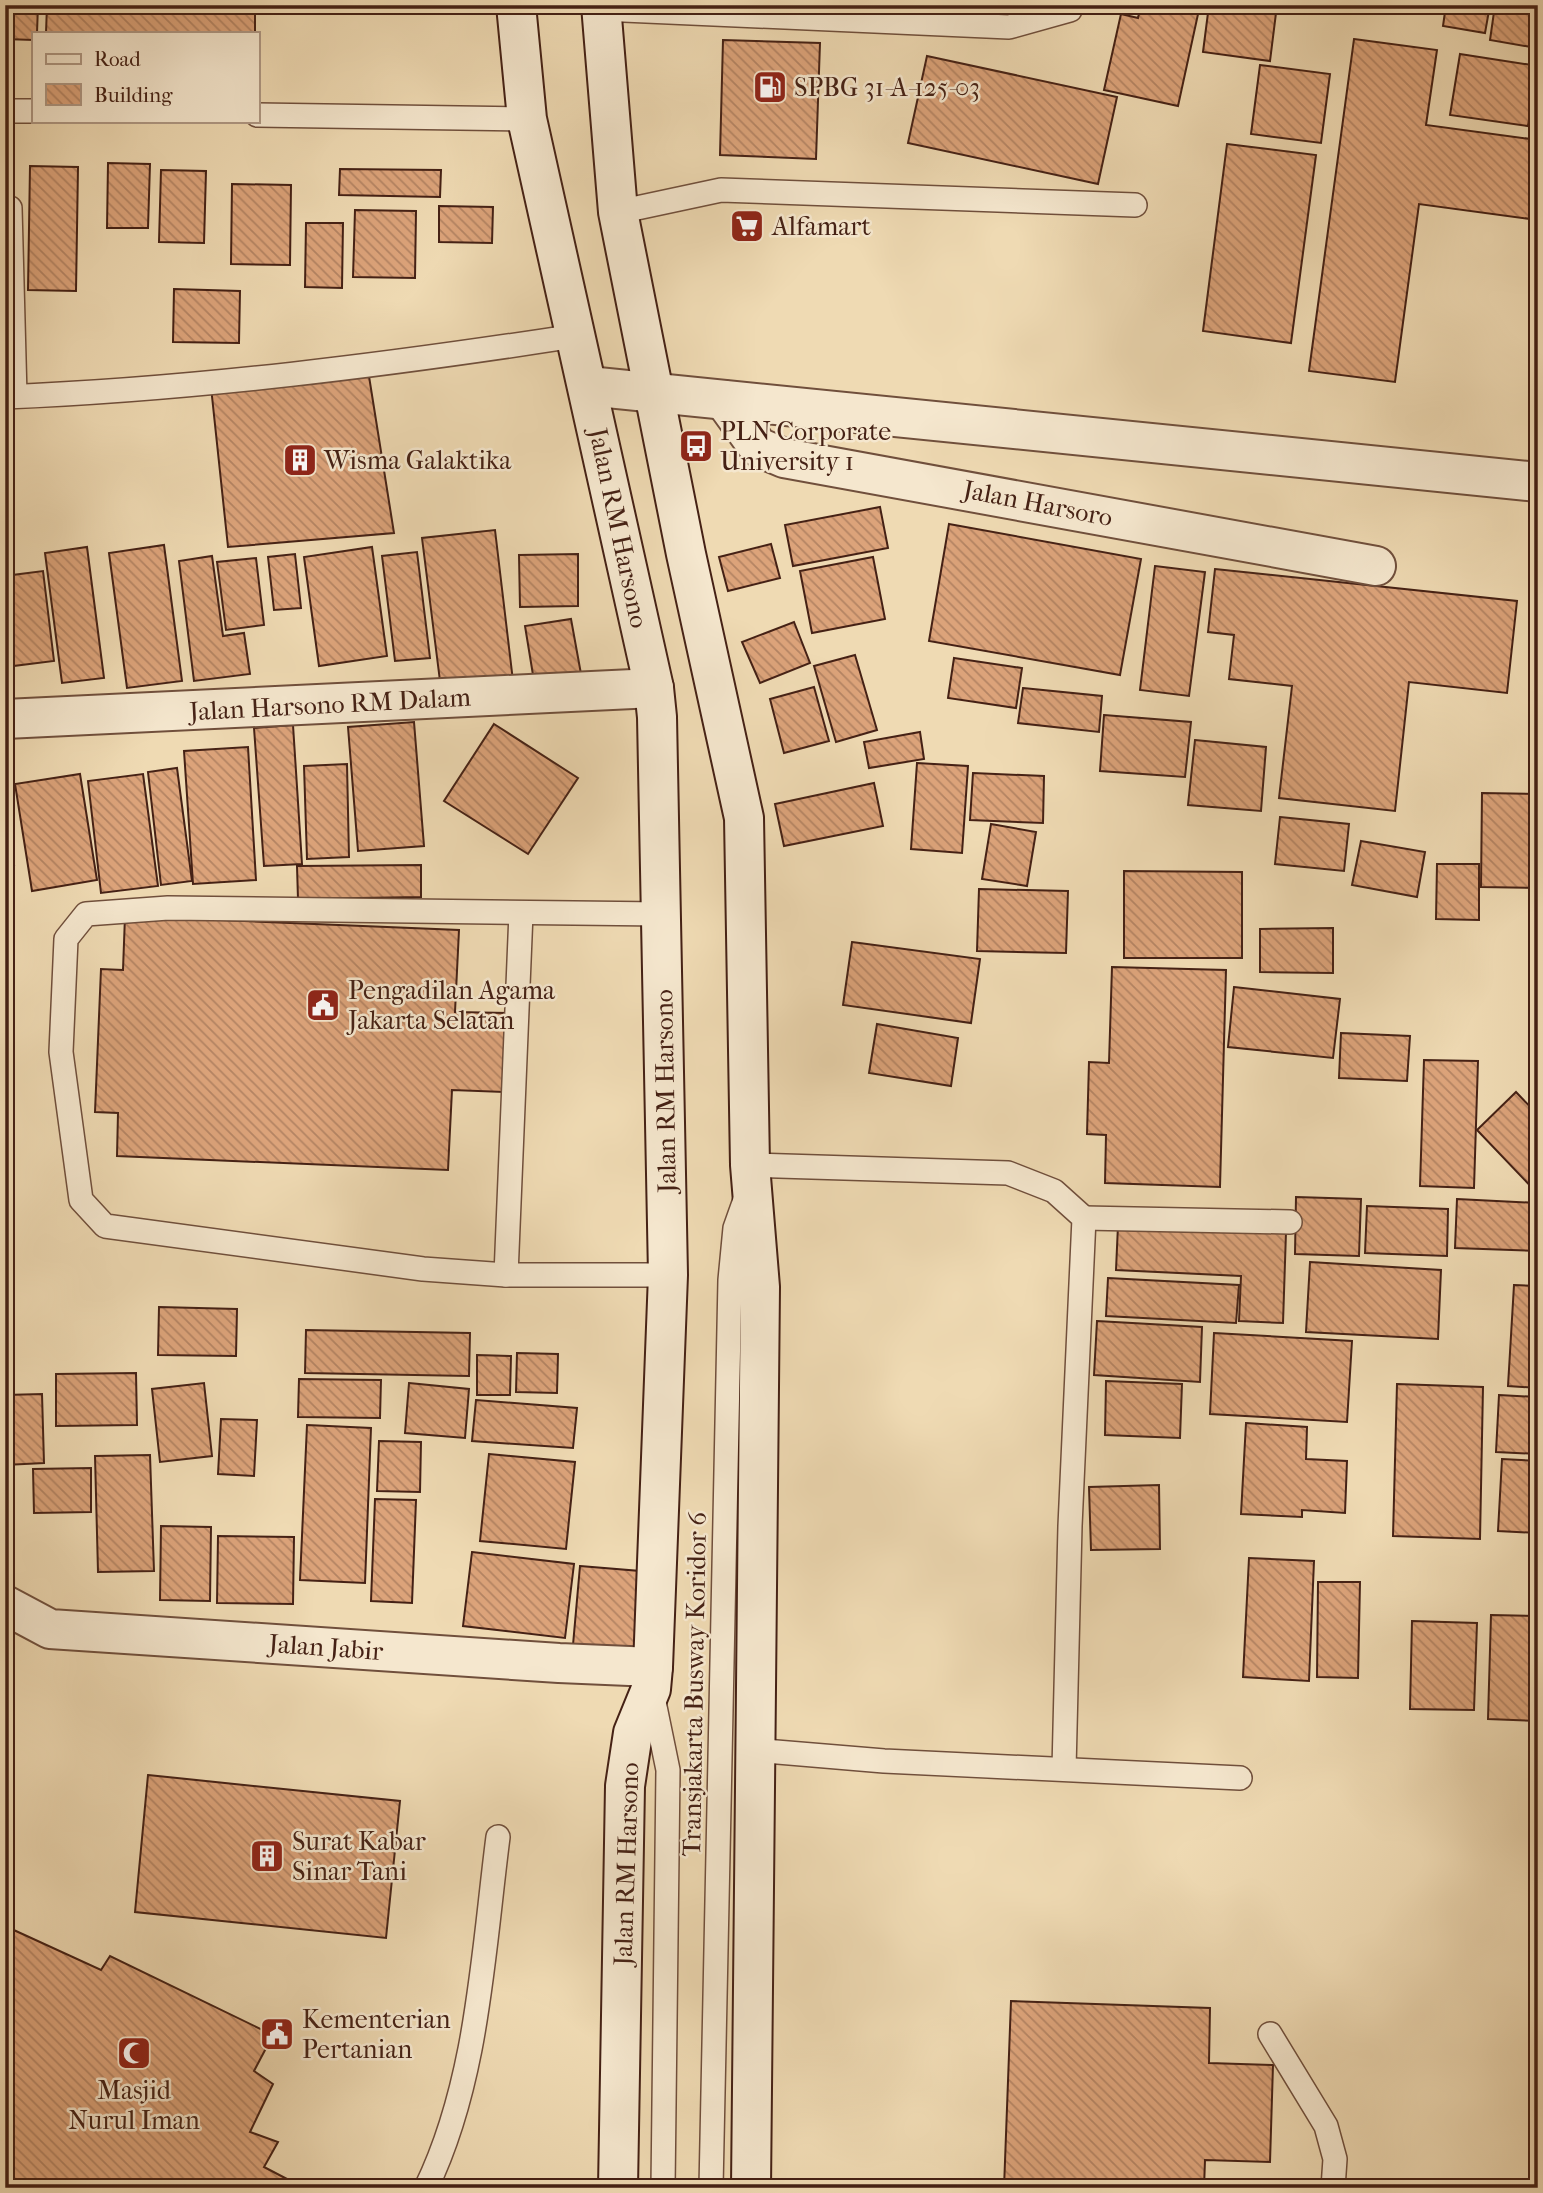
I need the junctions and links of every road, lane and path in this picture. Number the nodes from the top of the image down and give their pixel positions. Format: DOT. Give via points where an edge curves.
graph roads {
  1 [pos="516,5"];
  2 [pos="1071,5"];
  3 [pos="601,7"];
  4 [pos="5,111"];
  5 [pos="32,111"];
  6 [pos="259,115"];
  7 [pos="527,119"];
  8 [pos="1135,205"];
  9 [pos="10,208"];
  10 [pos="618,212"];
  11 [pos="575,336"];
  12 [pos="588,386"];
  13 [pos="653,393"];
  14 [pos="10,397"];
  15 [pos="724,400"];
  16 [pos="1538,482"];
  17 [pos="1376,566"];
  18 [pos="654,688"];
  19 [pos="5,719"];
  20 [pos="521,913"];
  21 [pos="662,914"];
  22 [pos="750,1175"];
  23 [pos="1084,1218"];
  24 [pos="1290,1222"];
  25 [pos="506,1275"];
  26 [pos="668,1276"];
  27 [pos="5,1605"];
  28 [pos="652,1678"];
  29 [pos="753,1750"];
  30 [pos="1064,1769"];
  31 [pos="1240,1778"];
  32 [pos="498,1837"];
  33 [pos="1270,2035"];
  34 [pos="426,2188"];
  35 [pos="618,2188"];
  36 [pos="663,2188"];
  37 [pos="711,2188"];
  38 [pos="751,2188"];
  39 [pos="1333,2188"];
  1 -- 7 [label="main road, Jalan RM Harsono"];
  2 -- 3 [label="lane" via="1070,10 1009,27"];
  3 -- 10 [label="main road"];
  4 -- 5 [label="lane"];
  6 -- 7 [label="lane"];
  7 -- 11 [label="main road, Jalan RM Harsono"];
  8 -- 10 [label="lane" via="721,190"];
  9 -- 14 [label="lane"];
  10 -- 13 [label="main road"];
  11 -- 12 [label="main road, Jalan RM Harsono"];
  11 -- 14 [label="lane" via="192,386"];
  12 -- 13 [label="main road"];
  12 -- 18 [label="main road, Jalan RM Harsono"];
  13 -- 15 [label="main road"];
  13 -- 22 [label="main road" via="744,818"];
  15 -- 16 [label="main road"];
  15 -- 17 [label="main road, Jalan Harsoro" via="758,447 784,458"];
  18 -- 19 [label="main road, Jalan Harsono RM Dalam"];
  18 -- 21 [label="main road, Jalan RM Harsono"];
  20 -- 21 [label="lane"];
  20 -- 25 [label="lane"];
  20 -- 25 [label="lane" via="168,908 86,914 66,939 61,1052 81,1200 105,1226 424,1269"];
  21 -- 26 [label="main road, Jalan RM Harsono"];
  22 -- 23 [label="lane" via="1008,1172 1054,1191"];
  22 -- 29 [label="main road" via="760,1287"];
  22 -- 37 [label="lane, Transjakarta Busway Koridor 6" via="735,1228 730,1280"];
  23 -- 24 [label="lane"];
  23 -- 30 [label="lane"];
  25 -- 26 [label="lane"];
  26 -- 28 [label="main road, Jalan RM Harsono"];
  27 -- 28 [label="main road, Jalan Jabir" via="50,1629 559,1663"];
  28 -- 35 [label="main road, Jalan RM Harsono" via="633,1733 625,1786"];
  28 -- 36 [label="lane, Transjakarta Busway Koridor 6" via="668,1770"];
  29 -- 30 [label="lane"];
  29 -- 38 [label="main road"];
  30 -- 31 [label="lane"];
  32 -- 34 [label="lane" via="458,2104"];
  33 -- 39 [label="lane" via="1326,2126 1335,2159"];
}
